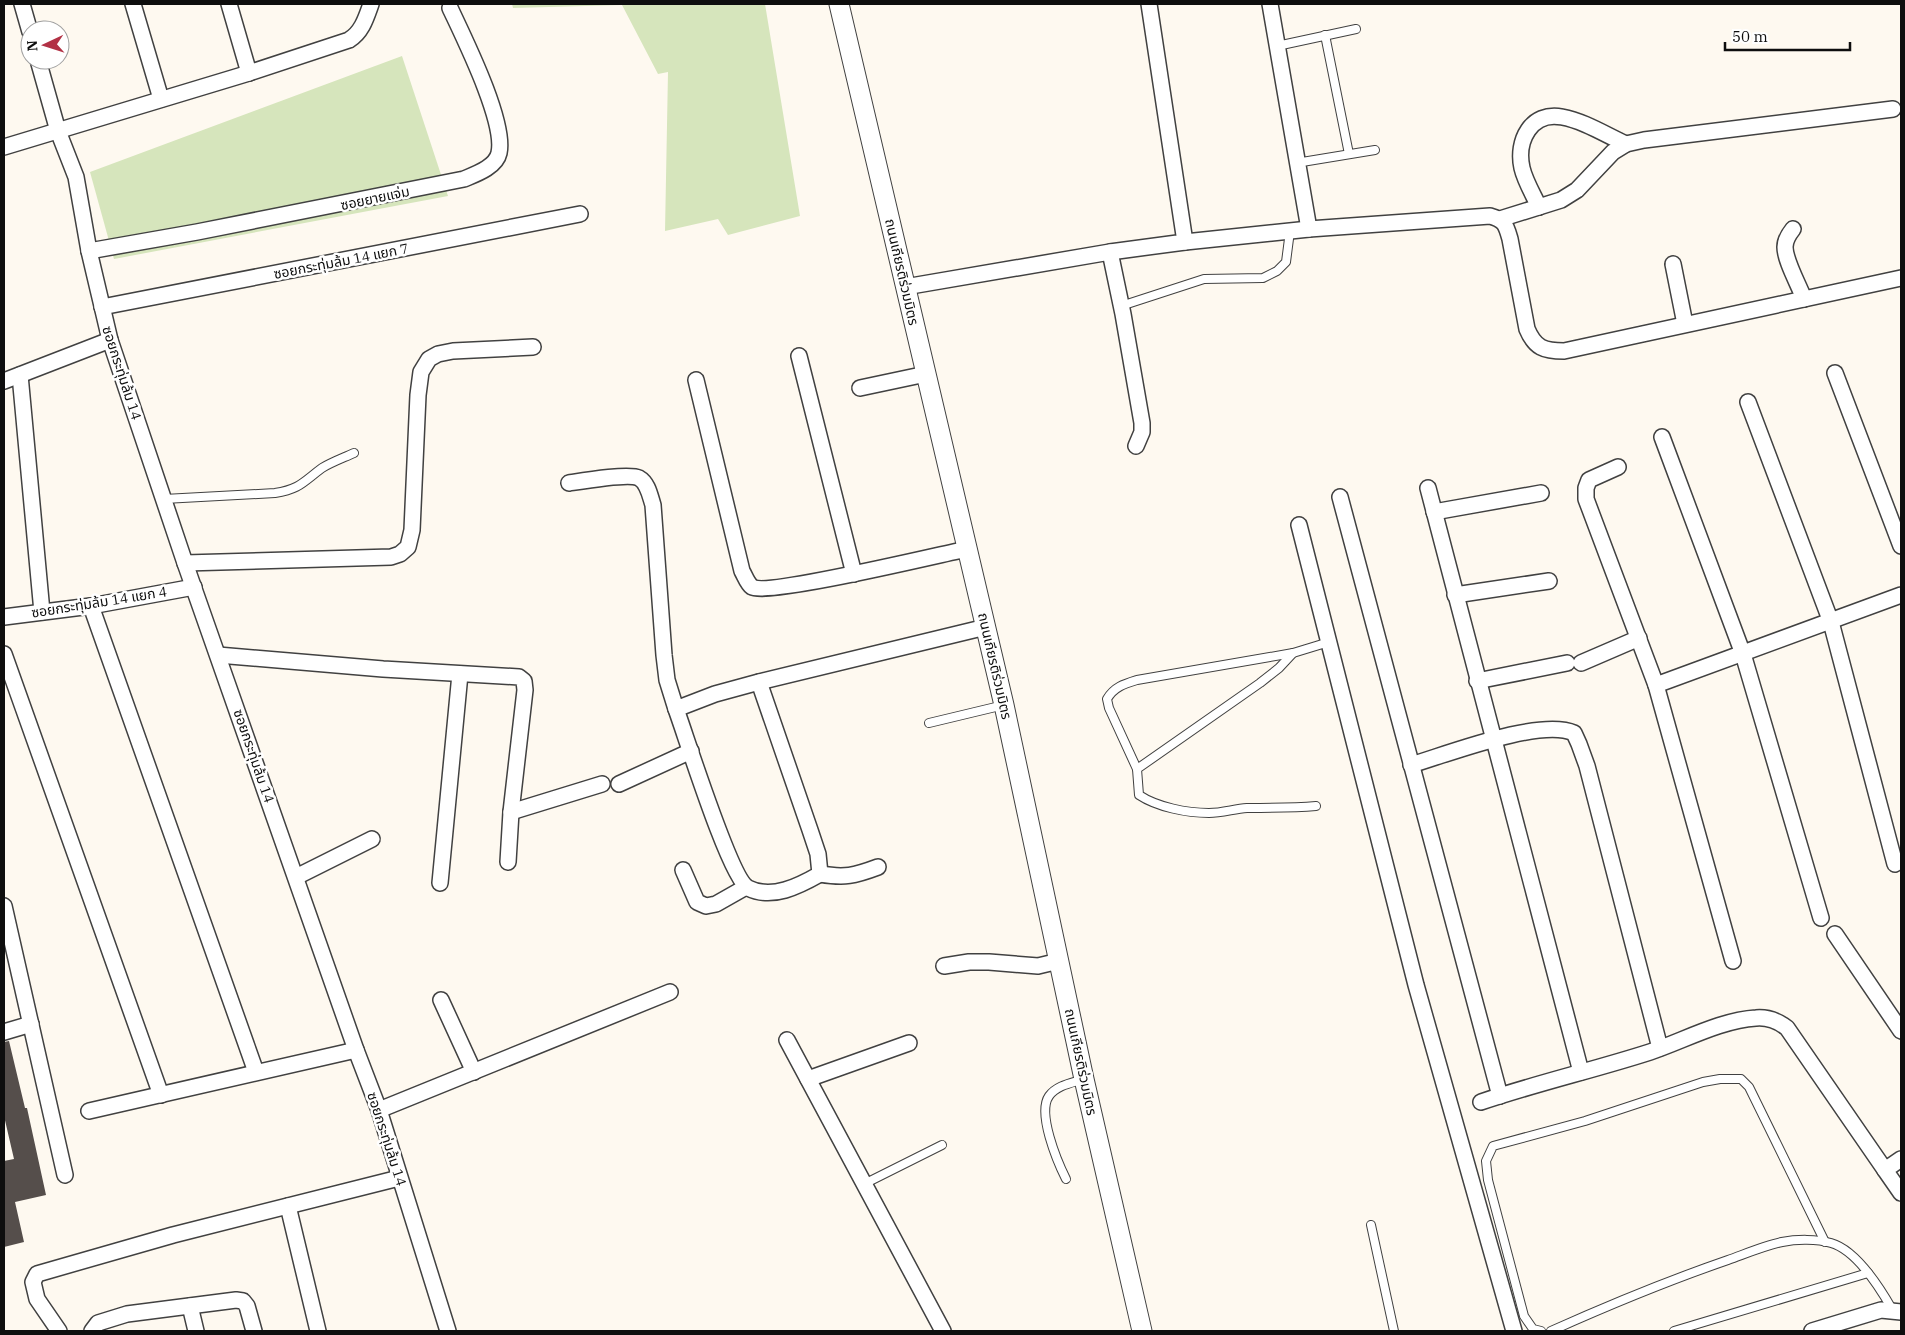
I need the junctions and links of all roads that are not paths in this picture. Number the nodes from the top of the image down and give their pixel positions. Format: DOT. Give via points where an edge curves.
graph roads {
  1 [pos="22,4"];
  2 [pos="133,4"];
  3 [pos="229,4"];
  4 [pos="372,4"];
  5 [pos="839,4"];
  6 [pos="1149,4"];
  7 [pos="1270,4"];
  8 [pos="450,8"];
  9 [pos="27,20"];
  10 [pos="1356,30"];
  11 [pos="1325,34"];
  12 [pos="1277,46"];
  13 [pos="41,70"];
  14 [pos="249,73"];
  15 [pos="161,100"];
  16 [pos="1893,109"];
  17 [pos="58,131"];
  18 [pos="1626,144"];
  19 [pos="4,147"];
  20 [pos="1375,150"];
  21 [pos="1348,154"];
  22 [pos="1296,163"];
  23 [pos="1539,207"];
  24 [pos="580,214"];
  25 [pos="1500,219"];
  26 [pos="1793,229"];
  27 [pos="1309,230"];
  28 [pos="1290,231"];
  29 [pos="1185,242"];
  30 [pos="89,251"];
  31 [pos="1110,252"];
  32 [pos="1673,264"];
  33 [pos="1901,278"];
  34 [pos="905,287"];
  35 [pos="1804,299"];
  36 [pos="1121,306"];
  37 [pos="102,307"];
  38 [pos="1685,324"];
  39 [pos="110,340"];
  40 [pos="533,347"];
  41 [pos="799,356"];
  42 [pos="1835,373"];
  43 [pos="926,374"];
  44 [pos="20,375"];
  45 [pos="696,380"];
  46 [pos="4,381"];
  47 [pos="860,388"];
  48 [pos="1748,402"];
  49 [pos="1662,437"];
  50 [pos="1136,446"];
  51 [pos="354,453"];
  52 [pos="1618,467"];
  53 [pos="568,482"];
  54 [pos="1428,488"];
  55 [pos="1541,493"];
  56 [pos="1340,497"];
  57 [pos="164,499"];
  58 [pos="1434,512"];
  59 [pos="1299,525"];
  60 [pos="1901,546"];
  61 [pos="967,549"];
  62 [pos="186,563"];
  63 [pos="854,574"];
  64 [pos="1549,581"];
  65 [pos="194,587"];
  66 [pos="1455,595"];
  67 [pos="1901,595"];
  68 [pos="91,606"];
  69 [pos="42,612"];
  70 [pos="4,617"];
  71 [pos="1831,622"];
  72 [pos="986,627"];
  73 [pos="1639,638"];
  74 [pos="1329,642"];
  75 [pos="1293,653"];
  76 [pos="4,654"];
  77 [pos="1743,654"];
  78 [pos="218,655"];
  79 [pos="460,674"];
  80 [pos="1478,681"];
  81 [pos="759,682"];
  82 [pos="1656,685"];
  83 [pos="1004,705"];
  84 [pos="676,709"];
  85 [pos="930,723"];
  86 [pos="1493,740"];
  87 [pos="691,751"];
  88 [pos="1411,765"];
  89 [pos="1137,769"];
  90 [pos="602,784"];
  91 [pos="619,784"];
  92 [pos="1316,806"];
  93 [pos="511,812"];
  94 [pos="372,839"];
  95 [pos="508,862"];
  96 [pos="1895,864"];
  97 [pos="878,867"];
  98 [pos="683,870"];
  99 [pos="820,874"];
  100 [pos="296,877"];
  101 [pos="440,882"];
  102 [pos="746,887"];
  103 [pos="4,906"];
  104 [pos="1821,918"];
  105 [pos="1835,934"];
  106 [pos="1060,961"];
  107 [pos="1733,961"];
  108 [pos="944,966"];
  109 [pos="670,992"];
  110 [pos="441,1000"];
  111 [pos="31,1024"];
  112 [pos="1901,1030"];
  113 [pos="4,1032"];
  114 [pos="787,1040"];
  115 [pos="909,1043"];
  116 [pos="1660,1048"];
  117 [pos="356,1050"];
  118 [pos="256,1072"];
  119 [pos="474,1072"];
  120 [pos="1581,1072"];
  121 [pos="808,1079"];
  122 [pos="1084,1079"];
  123 [pos="161,1095"];
  124 [pos="1500,1096"];
  125 [pos="1481,1102"];
  126 [pos="379,1110"];
  127 [pos="89,1111"];
  128 [pos="942,1145"];
  129 [pos="1901,1159"];
  130 [pos="1884,1170"];
  131 [pos="65,1175"];
  132 [pos="399,1178"];
  133 [pos="1066,1179"];
  134 [pos="864,1184"];
  135 [pos="1901,1193"];
  136 [pos="288,1206"];
  137 [pos="1371,1225"];
  138 [pos="1825,1242"];
  139 [pos="1868,1273"];
  140 [pos="190,1306"];
  141 [pos="1896,1310"];
  142 [pos="59,1331"];
  143 [pos="92,1331"];
  144 [pos="196,1331"];
  145 [pos="254,1331"];
  146 [pos="318,1331"];
  147 [pos="448,1331"];
  148 [pos="943,1331"];
  149 [pos="1142,1331"];
  150 [pos="1394,1331"];
  151 [pos="1514,1331"];
  152 [pos="1541,1331"];
  153 [pos="1551,1331"];
  154 [pos="1674,1331"];
  155 [pos="1812,1331"];
  1 -- 9 [label="street"];
  2 -- 15 [label="street"];
  3 -- 14 [label="street"];
  4 -- 14 [label="street" via="356,36 349,40"];
  5 -- 34 [label="street, ถนนเกียรติร่วมมิตร"];
  6 -- 29 [label="street"];
  7 -- 12 [label="street"];
  8 -- 30 [label="street, ซอยยายแจ่ม" via="481,76 496,126 499,154 481,172 464,179 342,204"];
  10 -- 11 [label="lane"];
  11 -- 12 [label="lane"];
  11 -- 21 [label="lane"];
  12 -- 22 [label="street"];
  13 -- 17 [label="street, ซอยกระทุ่มล้ม 14"];
  14 -- 15 [label="street"];
  15 -- 17 [label="street"];
  16 -- 18 [label="street"];
  17 -- 19 [label="street"];
  17 -- 30 [label="street, ซอยกระทุ่มล้ม 14" via="76,177"];
  18 -- 23 [label="street" via="1613,152 1578,190"];
  18 -- 23 [label="street" via="1561,116 1546,116 1534,123 1526,132 1521,166"];
  20 -- 21 [label="lane"];
  21 -- 22 [label="lane"];
  22 -- 27 [label="street"];
  23 -- 25 [label="street"];
  24 -- 37 [label="street, ซอยกระทุ่มล้ม 14 แยก 7"];
  25 -- 27 [label="street" via="1490,216"];
  25 -- 38 [label="street" via="1510,239 1528,329 1532,341 1539,346 1548,351 1564,350"];
  26 -- 35 [label="street" via="1785,247"];
  27 -- 28 [label="street"];
  28 -- 29 [label="street"];
  28 -- 36 [label="lane" via="1286,262 1263,278 1204,279"];
  29 -- 31 [label="street"];
  30 -- 37 [label="street, ซอยกระทุ่มล้ม 14"];
  31 -- 34 [label="street"];
  31 -- 36 [label="street"];
  32 -- 38 [label="street"];
  33 -- 35 [label="street"];
  34 -- 43 [label="street, ถนนเกียรติร่วมมิตร"];
  35 -- 38 [label="street"];
  36 -- 50 [label="street" via="1142,423"];
  37 -- 39 [label="street, ซอยกระทุ่มล้ม 14"];
  39 -- 44 [label="street"];
  39 -- 57 [label="street, ซอยกระทุ่มล้ม 14"];
  40 -- 62 [label="street" via="453,351 429,359 422,372 418,395 412,530 408,547 400,554 391,557"];
  41 -- 63 [label="street"];
  42 -- 60 [label="street"];
  43 -- 47 [label="street"];
  43 -- 61 [label="street, ถนนเกียรติร่วมมิตร"];
  44 -- 46 [label="street"];
  44 -- 69 [label="street"];
  45 -- 63 [label="street" via="747,581 753,587 764,589"];
  48 -- 71 [label="street"];
  49 -- 77 [label="street"];
  51 -- 57 [label="lane" via="333,462 292,490"];
  52 -- 73 [label="street" via="1590,480 1586,499"];
  53 -- 84 [label="street" via="626,476 639,478 647,487 653,505 664,655"];
  54 -- 58 [label="street"];
  55 -- 58 [label="street"];
  56 -- 88 [label="street"];
  57 -- 62 [label="street, ซอยกระทุ่มล้ม 14"];
  58 -- 66 [label="street"];
  59 -- 74 [label="street"];
  61 -- 63 [label="street"];
  61 -- 72 [label="street, ถนนเกียรติร่วมมิตร"];
  62 -- 65 [label="street, ซอยกระทุ่มล้ม 14"];
  64 -- 66 [label="street"];
  65 -- 68 [label="street, ซอยกระทุ่มล้ม 14 แยก 4"];
  65 -- 78 [label="street, ซอยกระทุ่มล้ม 14"];
  66 -- 80 [label="street"];
  67 -- 71 [label="street"];
  68 -- 69 [label="street, ซอยกระทุ่มล้ม 14 แยก 4"];
  68 -- 118 [label="street"];
  69 -- 70 [label="street, ซอยกระทุ่มล้ม 14 แยก 4"];
  71 -- 77 [label="street"];
  71 -- 96 [label="street"];
  72 -- 81 [label="street"];
  72 -- 83 [label="street, ถนนเกียรติร่วมมิตร"];
  73 -- 80 [label="street" via="1574,663"];
  73 -- 82 [label="street"];
  74 -- 75 [label="lane"];
  74 -- 151 [label="street" via="1416,985"];
  75 -- 89 [label="lane" via="1260,683"];
  75 -- 89 [label="lane" via="1137,680 1122,684 1111,692 1107,699 1109,708"];
  76 -- 123 [label="street"];
  77 -- 82 [label="street"];
  77 -- 104 [label="street"];
  78 -- 79 [label="street"];
  78 -- 100 [label="street, ซอยกระทุ่มล้ม 14"];
  79 -- 93 [label="street" via="510,676 524,681"];
  79 -- 101 [label="street"];
  80 -- 86 [label="street"];
  81 -- 84 [label="street"];
  81 -- 99 [label="street" via="818,854"];
  82 -- 107 [label="street"];
  83 -- 85 [label="lane"];
  83 -- 106 [label="street, ถนนเกียรติร่วมมิตร"];
  84 -- 87 [label="street"];
  86 -- 88 [label="street"];
  86 -- 116 [label="street" via="1556,729 1574,733 1580,744"];
  86 -- 120 [label="street"];
  87 -- 91 [label="street"];
  87 -- 102 [label="street" via="735,871"];
  88 -- 124 [label="street"];
  89 -- 92 [label="lane" via="1139,795 1151,803 1176,809 1208,813 1245,808"];
  90 -- 93 [label="street"];
  93 -- 95 [label="street"];
  94 -- 100 [label="street"];
  97 -- 99 [label="street" via="843,877"];
  98 -- 102 [label="street" via="697,902 706,906"];
  99 -- 102 [label="street" via="779,892 761,893"];
  100 -- 117 [label="street, ซอยกระทุ่มล้ม 14"];
  103 -- 111 [label="street"];
  105 -- 112 [label="street"];
  106 -- 108 [label="street" via="1038,966 969,962"];
  106 -- 122 [label="street, ถนนเกียรติร่วมมิตร"];
  109 -- 119 [label="street"];
  110 -- 119 [label="street"];
  111 -- 113 [label="street"];
  111 -- 131 [label="street"];
  114 -- 121 [label="street"];
  115 -- 121 [label="street"];
  116 -- 120 [label="street"];
  116 -- 130 [label="street" via="1727,1024 1755,1018 1779,1022 1801,1047"];
  117 -- 118 [label="street"];
  117 -- 126 [label="street, ซอยกระทุ่มล้ม 14"];
  118 -- 123 [label="street"];
  119 -- 126 [label="street"];
  120 -- 124 [label="street"];
  121 -- 134 [label="street"];
  122 -- 133 [label="lane" via="1056,1088 1045,1105 1056,1160"];
  122 -- 149 [label="street, ถนนเกียรติร่วมมิตร"];
  123 -- 127 [label="street"];
  124 -- 125 [label="street"];
  126 -- 132 [label="street, ซอยกระทุ่มล้ม 14"];
  128 -- 134 [label="lane"];
  129 -- 130 [label="street"];
  130 -- 135 [label="street"];
  132 -- 136 [label="street"];
  132 -- 147 [label="street, ซอยกระทุ่มล้ม 14"];
  134 -- 148 [label="street"];
  136 -- 142 [label="street" via="37,1274 33,1282 37,1299"];
  136 -- 146 [label="street"];
  137 -- 150 [label="lane"];
  138 -- 139 [label="lane" via="1833,1243 1850,1255"];
  138 -- 152 [label="lane" via="1749,1087 1740,1079 1703,1082 1585,1121 1494,1146 1486,1161 1488,1180 1524,1316 1533,1329"];
  138 -- 153 [label="lane" via="1782,1242 1697,1270"];
  139 -- 141 [label="lane"];
  139 -- 154 [label="lane"];
  140 -- 143 [label="street" via="127,1314 98,1323"];
  140 -- 144 [label="street"];
  140 -- 145 [label="street" via="243,1301"];
  141 -- 155 [label="street" via="1881,1310"];
}
